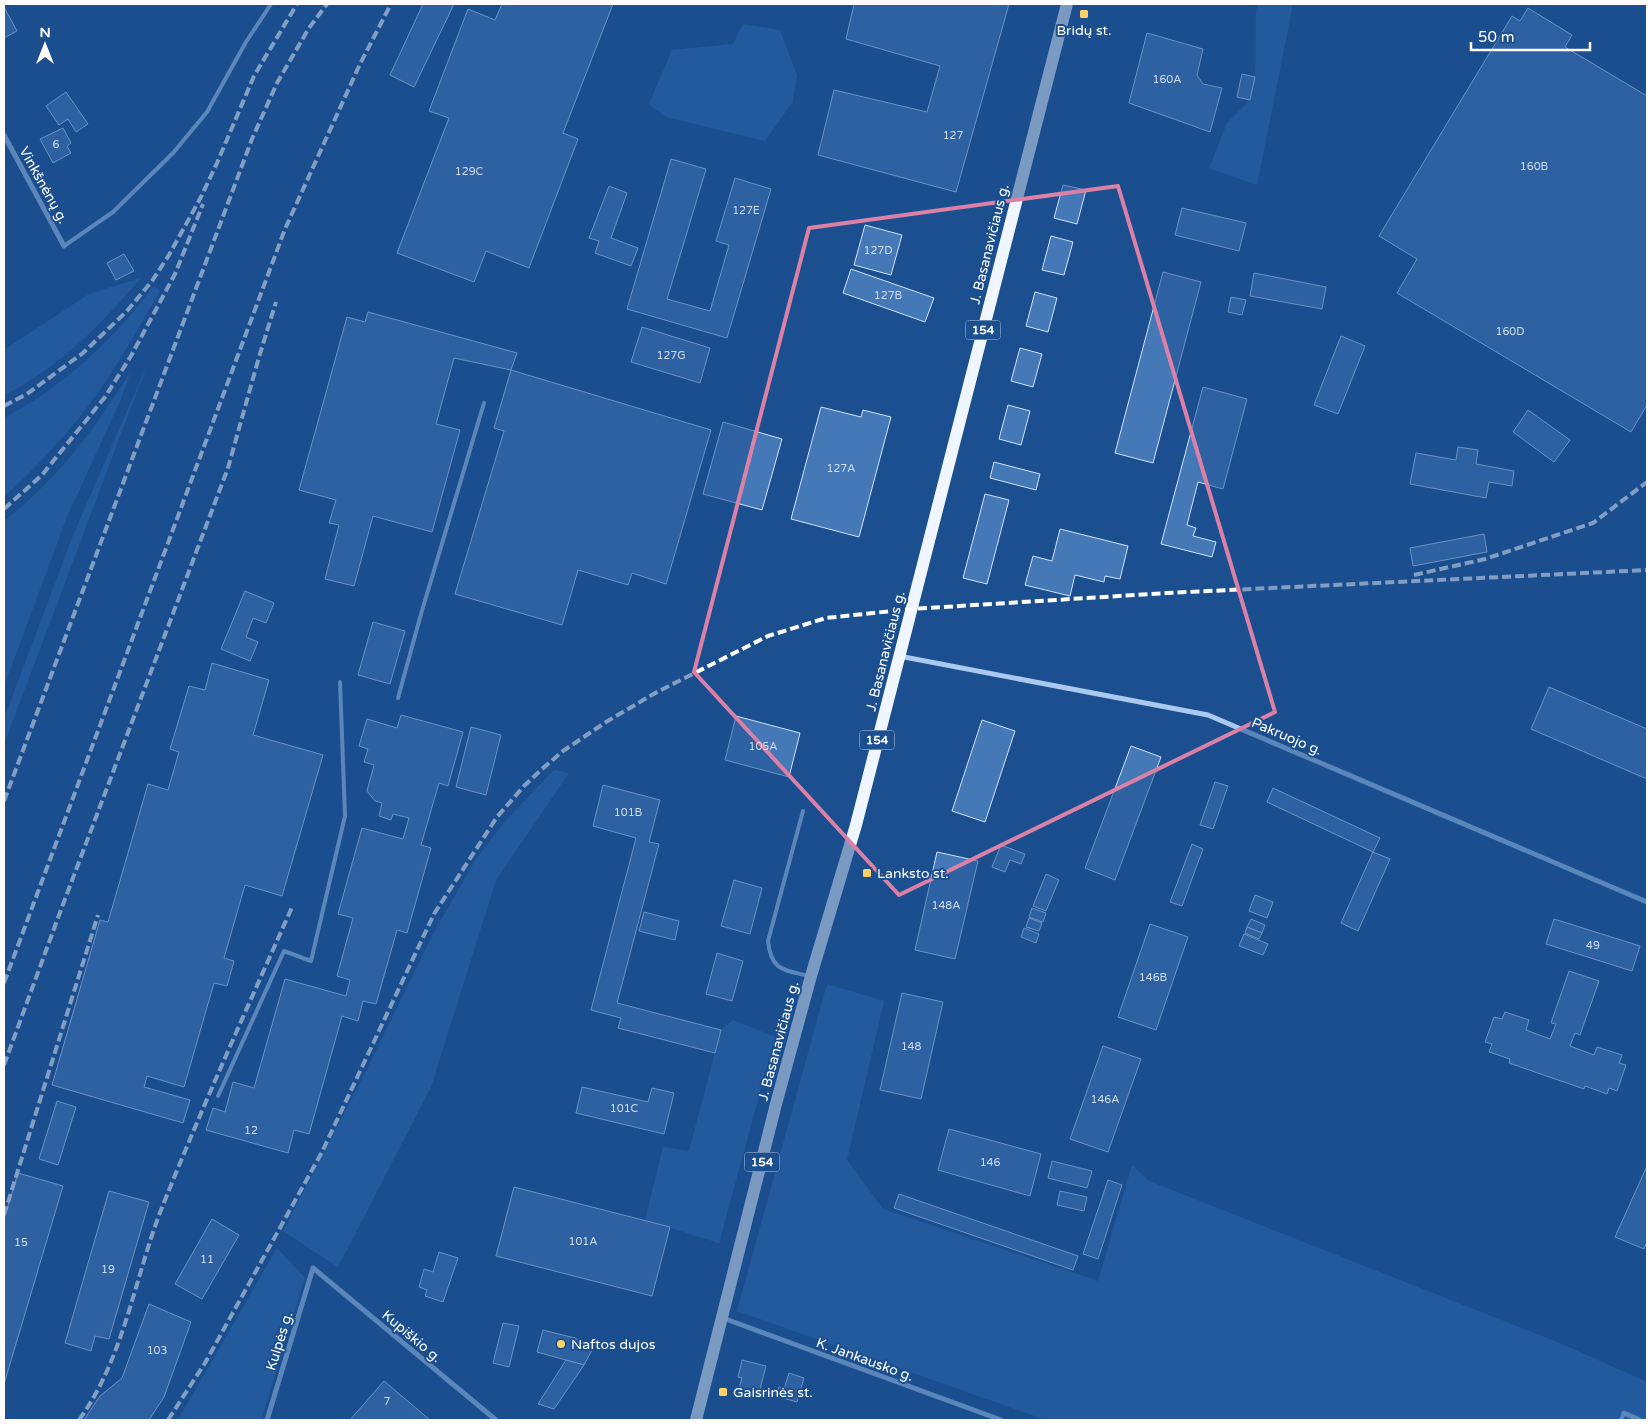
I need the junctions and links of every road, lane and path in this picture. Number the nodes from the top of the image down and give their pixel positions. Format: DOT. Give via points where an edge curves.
graph roads {
  1 [pos="271,4"];
  2 [pos="1067,4"];
  3 [pos="4,135"];
  4 [pos="64,246"];
  5 [pos="484,403"];
  6 [pos="899,656"];
  7 [pos="340,682"];
  8 [pos="398,698"];
  9 [pos="803,811"];
  10 [pos="1647,902"];
  11 [pos="811,976"];
  12 [pos="218,1096"];
  13 [pos="314,1268"];
  14 [pos="722,1318"];
  15 [pos="1624,1413"];
  16 [pos="266,1420"];
  17 [pos="496,1420"];
  18 [pos="696,1420"];
  19 [pos="1001,1420"];
  20 [pos="1621,1420"];
  21 [pos="1640,1420"];
  1 -- 4 [label="lane" via="207,112 173,153 113,212"];
  2 -- 6 [label="main road, J. Basanavičiaus g. / 154"];
  3 -- 4 [label="street, Vinkšnėnų g."];
  5 -- 8 [label="lane"];
  6 -- 10 [label="street, Pakruojo g." via="1208,715"];
  6 -- 11 [label="main road, J. Basanavičiaus g. / 154" via="856,825"];
  7 -- 12 [label="lane" via="345,816 311,961 284,950"];
  9 -- 11 [label="lane" via="768,941 775,964 786,971"];
  11 -- 14 [label="main road, J. Basanavičiaus g. / 154"];
  13 -- 16 [label="street, Kulpės g."];
  13 -- 17 [label="street, Kupiškio g."];
  14 -- 18 [label="main road, J. Basanavičiaus g. / 154"];
  14 -- 19 [label="street, K. Jankausko g."];
  15 -- 20 [label="lane"];
  15 -- 21 [label="street"];
}
